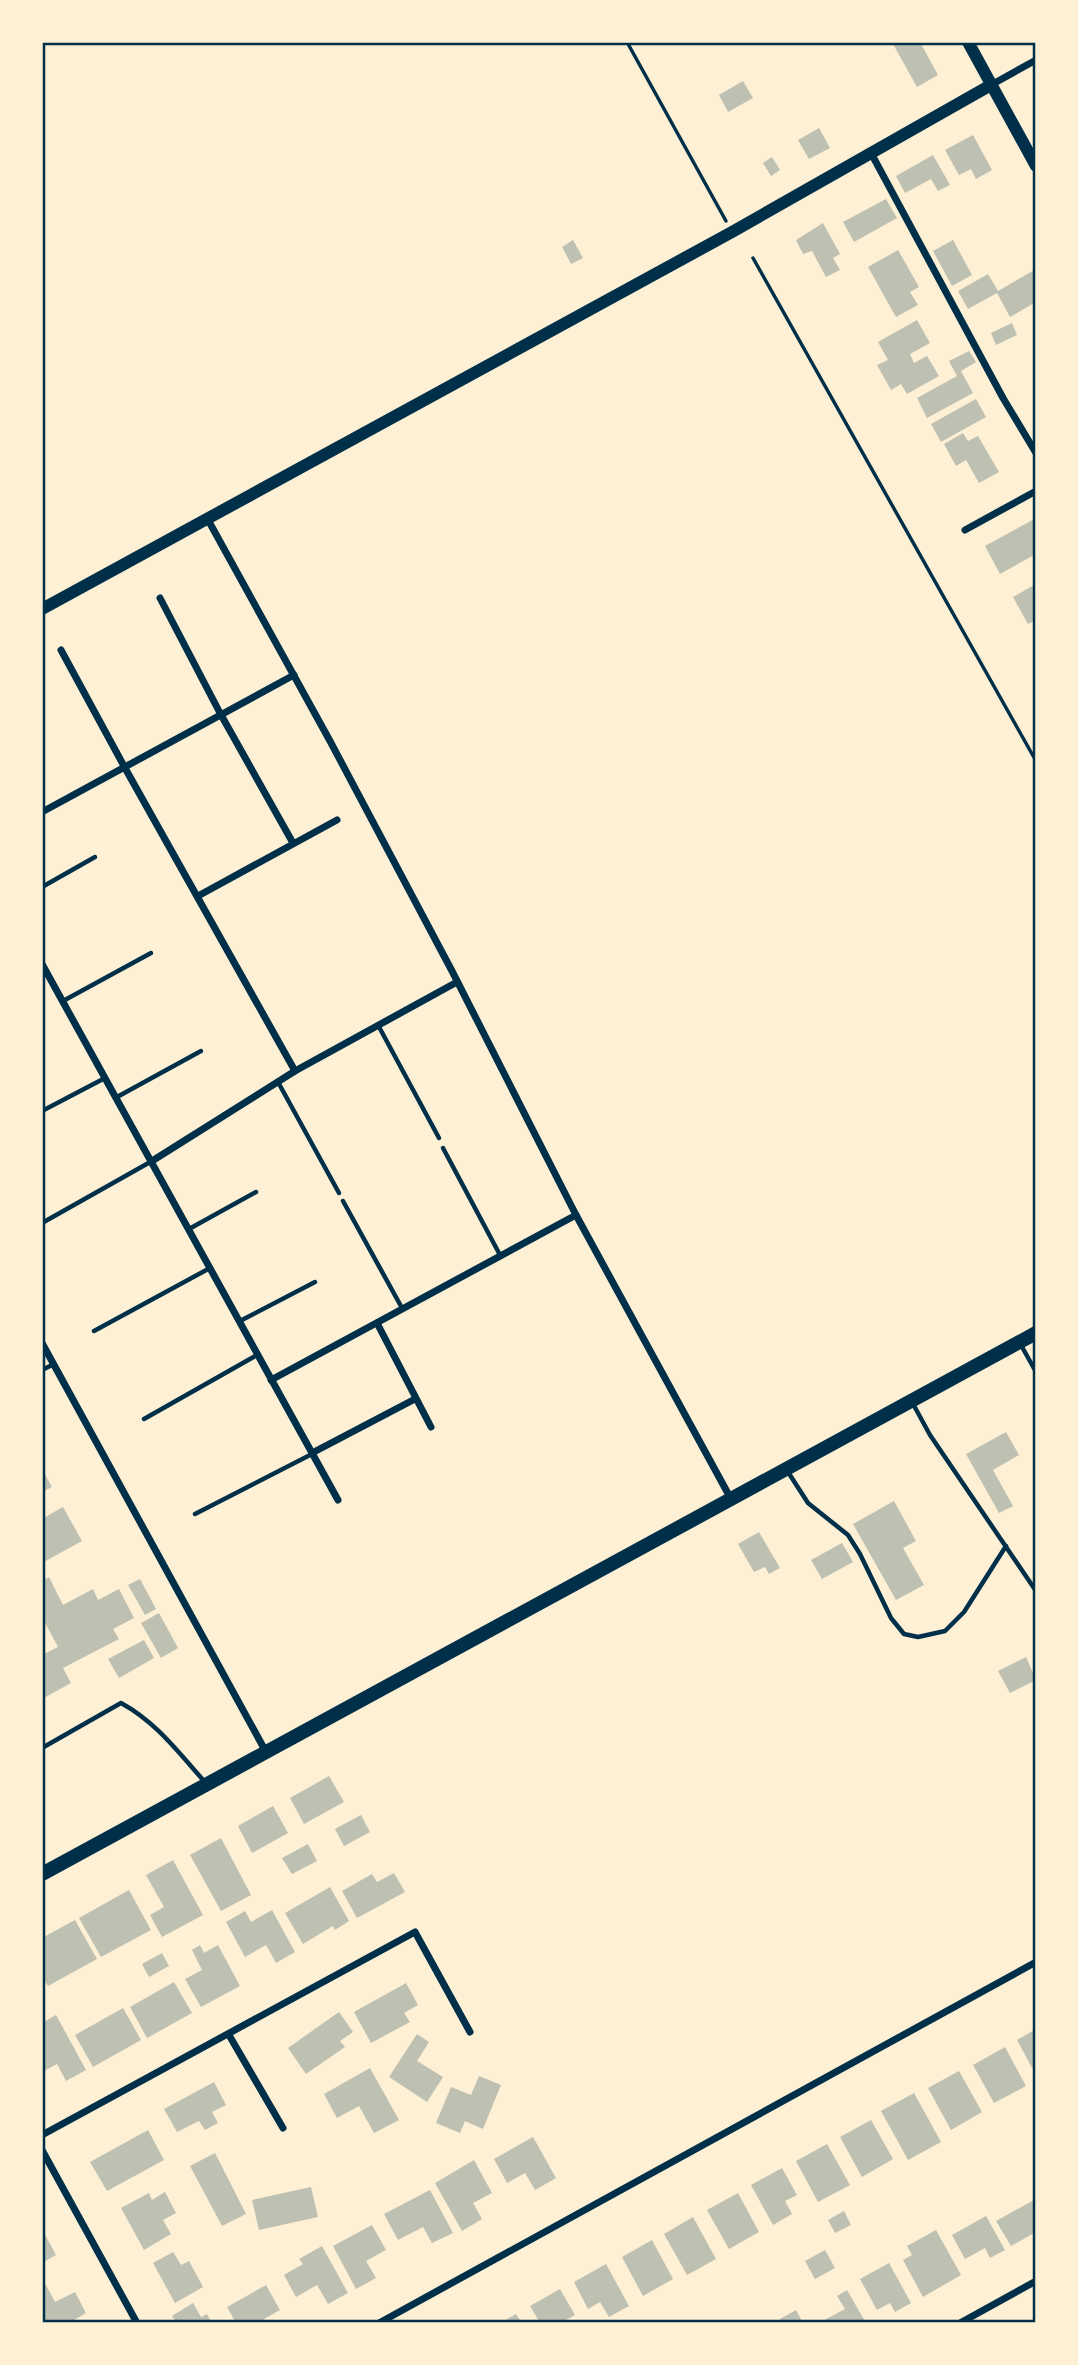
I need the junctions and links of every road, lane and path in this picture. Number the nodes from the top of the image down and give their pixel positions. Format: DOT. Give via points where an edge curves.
graph roads {
  1 [pos="627,42"];
  2 [pos="968,42"];
  3 [pos="1036,60"];
  4 [pos="991,85"];
  5 [pos="870,153"];
  6 [pos="1036,166"];
  7 [pos="732,232"];
  8 [pos="753,258"];
  9 [pos="1036,453"];
  10 [pos="1036,491"];
  11 [pos="207,519"];
  12 [pos="965,530"];
  13 [pos="160,598"];
  14 [pos="42,609"];
  15 [pos="61,650"];
  16 [pos="293,675"];
  17 [pos="220,713"];
  18 [pos="1036,761"];
  19 [pos="125,768"];
  20 [pos="42,812"];
  21 [pos="337,820"];
  22 [pos="293,844"];
  23 [pos="94,857"];
  24 [pos="42,887"];
  25 [pos="198,896"];
  26 [pos="150,953"];
  27 [pos="42,964"];
  28 [pos="46,980"];
  29 [pos="457,982"];
  30 [pos="63,1001"];
  31 [pos="378,1025"];
  32 [pos="201,1051"];
  33 [pos="295,1071"];
  34 [pos="106,1077"];
  35 [pos="278,1082"];
  36 [pos="117,1097"];
  37 [pos="42,1111"];
  38 [pos="439,1138"];
  39 [pos="443,1148"];
  40 [pos="152,1161"];
  41 [pos="256,1192"];
  42 [pos="339,1193"];
  43 [pos="343,1201"];
  44 [pos="576,1215"];
  45 [pos="42,1223"];
  46 [pos="189,1229"];
  47 [pos="501,1256"];
  48 [pos="210,1268"];
  49 [pos="315,1282"];
  50 [pos="402,1309"];
  51 [pos="239,1321"];
  52 [pos="376,1323"];
  53 [pos="93,1331"];
  54 [pos="1036,1333"];
  55 [pos="1019,1342"];
  56 [pos="42,1343"];
  57 [pos="257,1355"];
  58 [pos="54,1364"];
  59 [pos="42,1370"];
  60 [pos="1036,1372"];
  61 [pos="271,1380"];
  62 [pos="415,1399"];
  63 [pos="911,1401"];
  64 [pos="144,1419"];
  65 [pos="430,1427"];
  66 [pos="312,1453"];
  67 [pos="786,1469"];
  68 [pos="731,1499"];
  69 [pos="338,1500"];
  70 [pos="195,1514"];
  71 [pos="1006,1546"];
  72 [pos="1036,1591"];
  73 [pos="42,1748"];
  74 [pos="266,1752"];
  75 [pos="207,1784"];
  76 [pos="42,1874"];
  77 [pos="1036,1962"];
  78 [pos="470,2032"];
  79 [pos="229,2035"];
  80 [pos="283,2128"];
  81 [pos="42,2135"];
  82 [pos="42,2151"];
  83 [pos="1036,2281"];
  84 [pos="137,2323"];
  85 [pos="379,2323"];
  86 [pos="960,2323"];
  1 -- 7 [label="path"];
  2 -- 4 [label="street"];
  3 -- 4 [label="street"];
  4 -- 5 [label="street"];
  4 -- 6 [label="street"];
  5 -- 7 [label="street"];
  5 -- 9 [label="street"];
  7 -- 11 [label="street"];
  8 -- 18 [label="path"];
  10 -- 12 [label="street"];
  11 -- 14 [label="street"];
  11 -- 16 [label="street"];
  13 -- 17 [label="street"];
  15 -- 19 [label="street"];
  16 -- 17 [label="street"];
  16 -- 29 [label="street"];
  17 -- 19 [label="street"];
  17 -- 22 [label="street"];
  19 -- 20 [label="street"];
  19 -- 25 [label="street"];
  21 -- 22 [label="street"];
  22 -- 25 [label="street"];
  23 -- 24 [label="lane"];
  25 -- 33 [label="street"];
  26 -- 30 [label="lane"];
  27 -- 28 [label="street"];
  28 -- 30 [label="street"];
  29 -- 31 [label="street"];
  29 -- 44 [label="street"];
  30 -- 34 [label="street"];
  31 -- 33 [label="street"];
  31 -- 38 [label="lane"];
  32 -- 36 [label="lane"];
  33 -- 35 [label="street"];
  34 -- 36 [label="street"];
  34 -- 37 [label="lane"];
  35 -- 40 [label="street"];
  35 -- 42 [label="lane"];
  36 -- 40 [label="street"];
  39 -- 47 [label="lane"];
  40 -- 45 [label="lane"];
  40 -- 46 [label="street"];
  41 -- 46 [label="lane"];
  43 -- 50 [label="lane"];
  44 -- 47 [label="street"];
  44 -- 68 [label="street"];
  46 -- 48 [label="street"];
  47 -- 50 [label="street"];
  48 -- 51 [label="street"];
  48 -- 53 [label="lane"];
  49 -- 51 [label="lane"];
  50 -- 52 [label="street"];
  51 -- 57 [label="street"];
  52 -- 61 [label="street"];
  52 -- 62 [label="street"];
  54 -- 55 [label="main road"];
  55 -- 60 [label="lane"];
  55 -- 63 [label="main road"];
  56 -- 58 [label="street"];
  57 -- 61 [label="street"];
  57 -- 64 [label="lane"];
  58 -- 59 [label="lane"];
  58 -- 74 [label="street"];
  61 -- 66 [label="street"];
  62 -- 65 [label="street"];
  62 -- 66 [label="street"];
  63 -- 67 [label="main road"];
  63 -- 71 [label="lane"];
  66 -- 69 [label="street"];
  66 -- 70 [label="lane"];
  67 -- 68 [label="main road"];
  67 -- 71 [label="lane" via="808,1503 848,1535 904,1634 918,1637 945,1632 964,1612"];
  68 -- 74 [label="main road"];
  71 -- 72 [label="lane"];
  73 -- 75 [label="lane" via="121,1703 158,1729"];
  74 -- 75 [label="main road"];
  75 -- 76 [label="main road"];
  77 -- 85 [label="street"];
  78 -- 79 [label="street" via="415,1932"];
  79 -- 80 [label="street"];
  79 -- 81 [label="street"];
  82 -- 84 [label="street"];
  83 -- 86 [label="street"];
}
